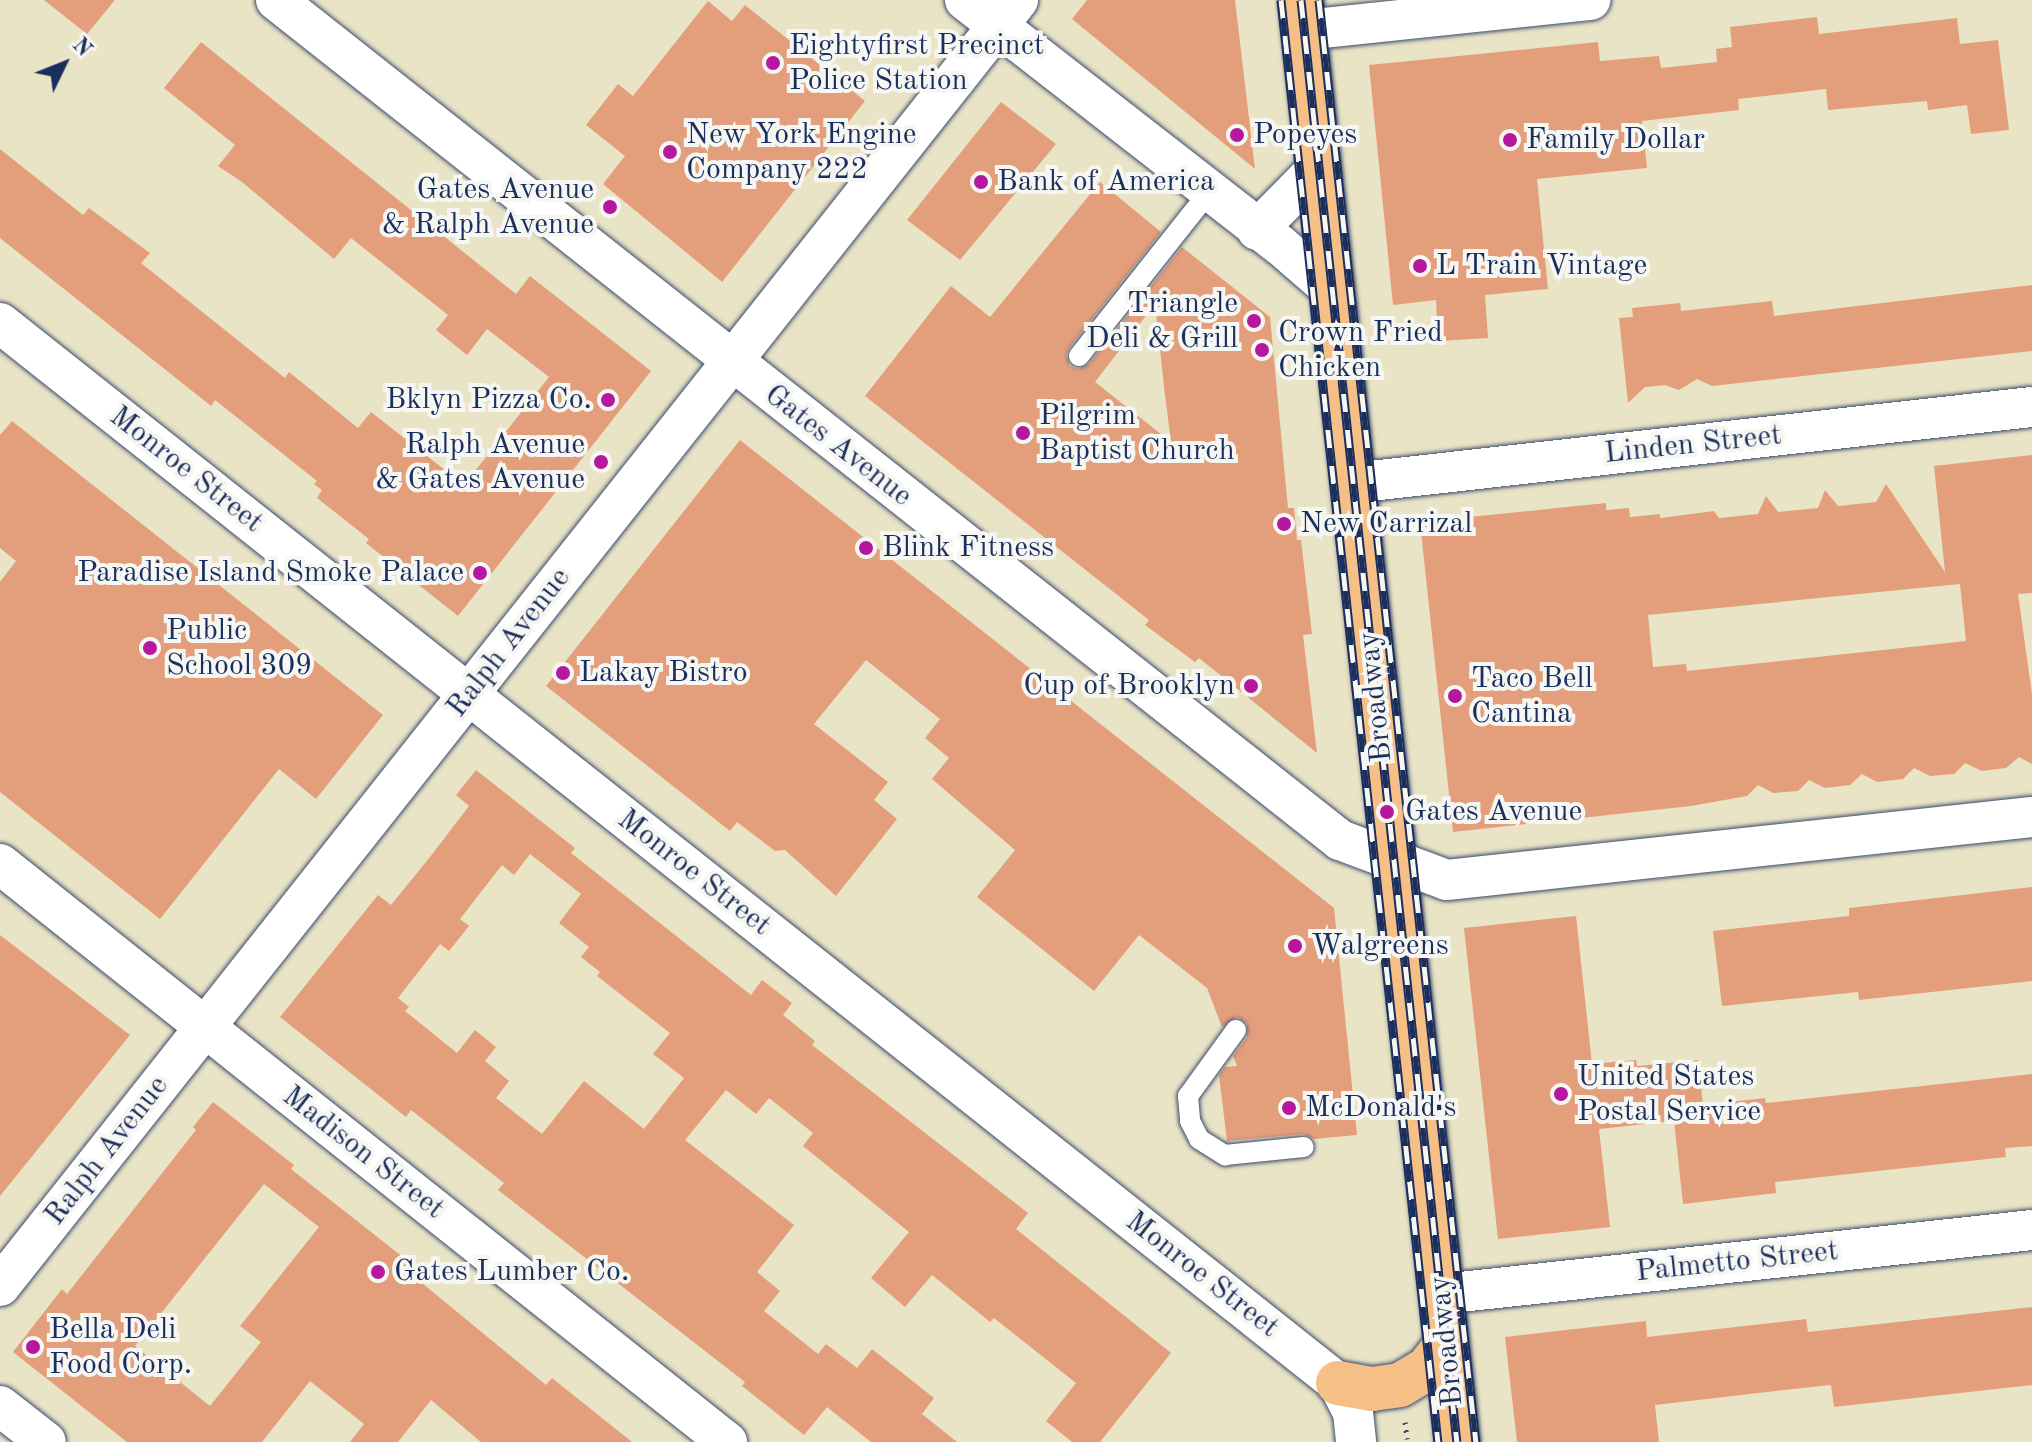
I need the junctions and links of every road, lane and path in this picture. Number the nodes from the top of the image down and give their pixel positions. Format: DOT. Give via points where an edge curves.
graph roads {
  1 [pos="276,0"];
  2 [pos="965,0"];
  3 [pos="1590,0"];
  4 [pos="1008,13"];
  5 [pos="1302,15"];
  6 [pos="1317,169"];
  7 [pos="1209,192"];
  8 [pos="1257,230"];
  9 [pos="1332,290"];
  10 [pos="0,323"];
  11 [pos="1079,356"];
  12 [pos="732,363"];
  13 [pos="2032,407"];
  14 [pos="1353,483"];
  15 [pos="468,695"];
  16 [pos="2032,817"];
  17 [pos="1394,862"];
  18 [pos="0,864"];
  19 [pos="205,1027"];
  20 [pos="1236,1030"];
  21 [pos="1304,1147"];
  22 [pos="2032,1230"];
  23 [pos="0,1286"];
  24 [pos="1442,1294"];
  25 [pos="1447,1344"];
  26 [pos="1338,1383"];
  27 [pos="0,1406"];
  28 [pos="46,1442"];
  29 [pos="727,1442"];
  30 [pos="1356,1442"];
  31 [pos="1458,1442"];
  1 -- 12 [label="street, Gates Avenue"];
  2 -- 4 [label="street"];
  3 -- 5 [label="street"];
  4 -- 7 [label="street"];
  4 -- 12 [label="street, Ralph Avenue"];
  5 -- 6 [label="main road, Broadway"];
  6 -- 8 [label="street"];
  6 -- 9 [label="main road, Broadway"];
  7 -- 8 [label="street"];
  7 -- 11 [label="lane"];
  8 -- 9 [label="street"];
  9 -- 14 [label="main road, Broadway"];
  10 -- 15 [label="street, Monroe Street"];
  12 -- 15 [label="street, Ralph Avenue"];
  12 -- 17 [label="street, Gates Avenue" via="1340,840"];
  13 -- 14 [label="street, Linden Street"];
  14 -- 17 [label="main road, Broadway"];
  15 -- 19 [label="street, Ralph Avenue"];
  15 -- 26 [label="street, Monroe Street"];
  16 -- 17 [label="street, Gates Avenue" via="1447,880"];
  17 -- 24 [label="main road, Broadway"];
  18 -- 19 [label="street, Madison Street"];
  19 -- 23 [label="street, Ralph Avenue"];
  19 -- 29 [label="street, Madison Street"];
  20 -- 21 [label="lane" via="1188,1096 1190,1121 1199,1139 1225,1155"];
  22 -- 24 [label="street, Palmetto Street"];
  24 -- 25 [label="main road, Broadway"];
  25 -- 26 [label="main road" via="1428,1368 1400,1385 1372,1389"];
  25 -- 31 [label="main road, Broadway"];
  26 -- 30 [label="street, Monroe Street" via="1353,1412"];
  27 -- 28 [label="street"];
}
